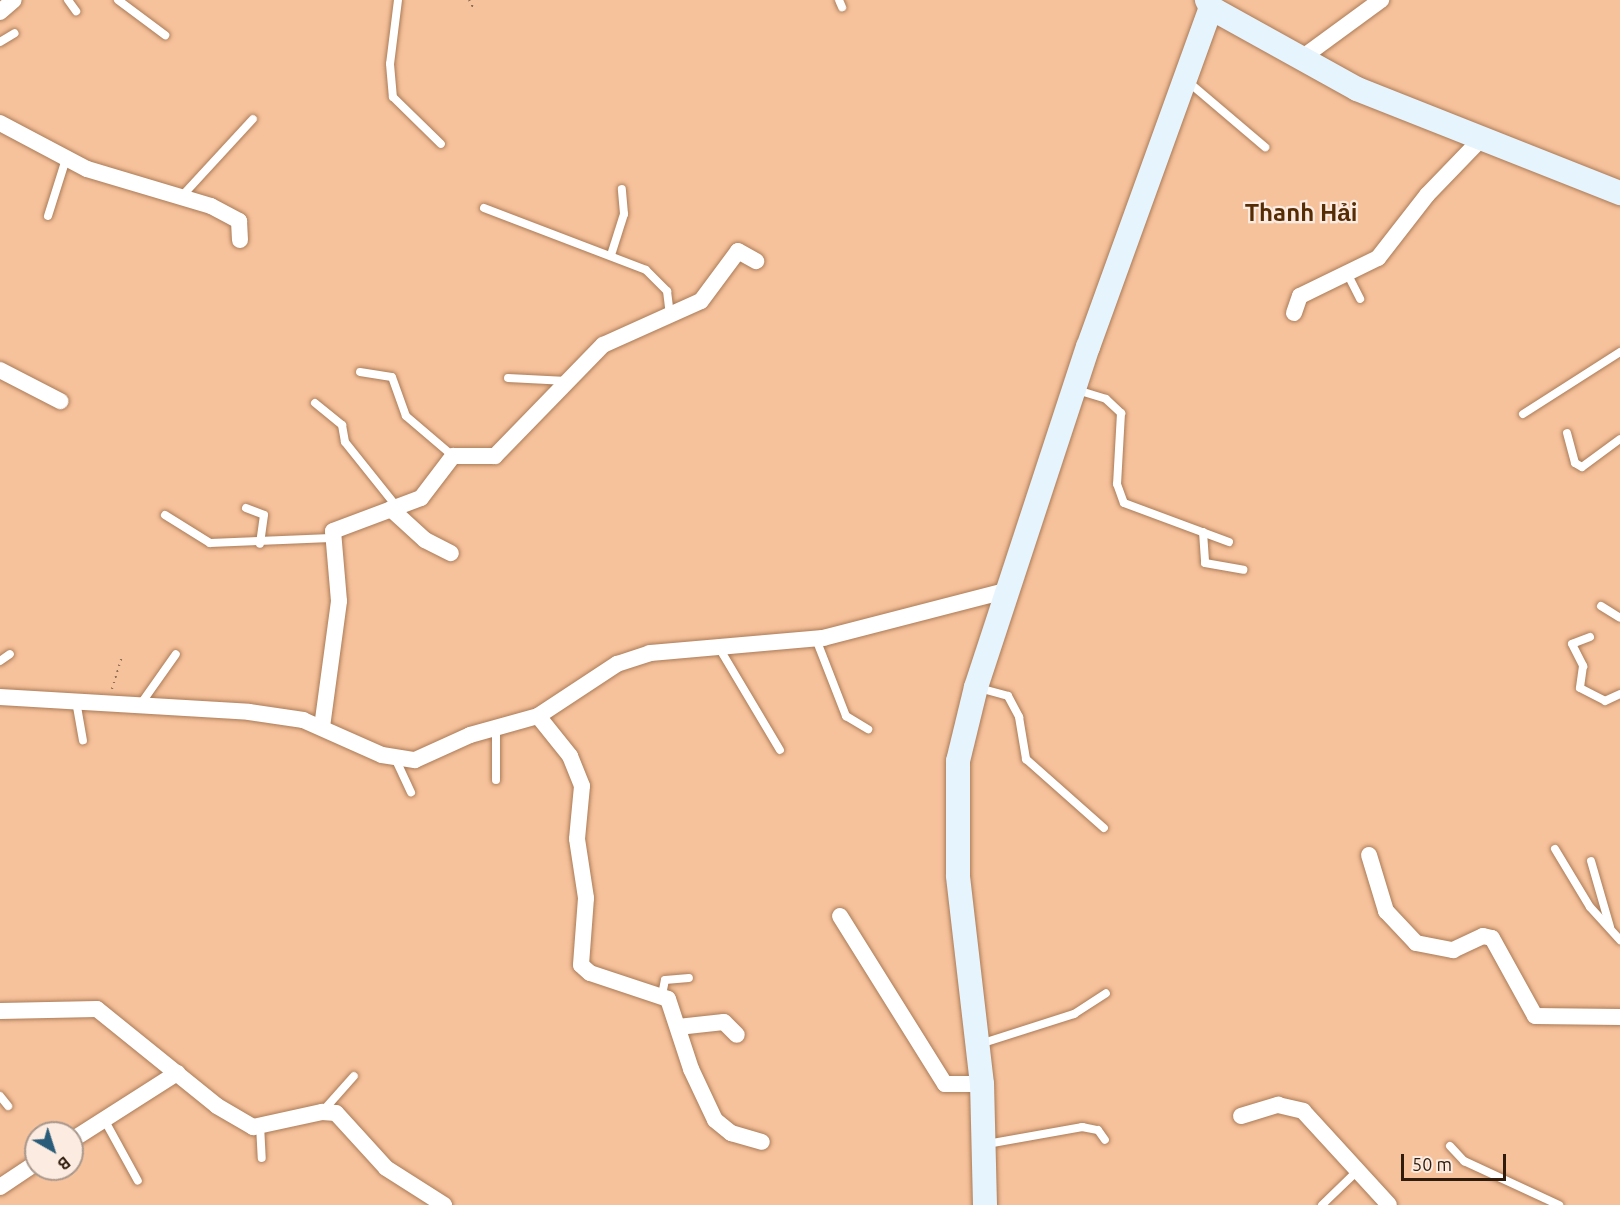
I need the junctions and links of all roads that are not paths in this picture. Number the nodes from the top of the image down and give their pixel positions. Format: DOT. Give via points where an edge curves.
graph roads {
  1 [pos="14,0"];
  2 [pos="68,0"];
  3 [pos="118,0"];
  4 [pos="398,0"];
  5 [pos="1381,0"];
  6 [pos="1209,4"];
  7 [pos="76,11"];
  8 [pos="0,12"];
  9 [pos="15,33"];
  10 [pos="165,35"];
  11 [pos="0,42"];
  12 [pos="1299,60"];
  13 [pos="1184,78"];
  14 [pos="253,119"];
  15 [pos="0,123"];
  16 [pos="1483,137"];
  17 [pos="441,144"];
  18 [pos="1265,147"];
  19 [pos="66,159"];
  20 [pos="622,189"];
  21 [pos="1620,194"];
  22 [pos="181,197"];
  23 [pos="484,208"];
  24 [pos="48,216"];
  25 [pos="240,240"];
  26 [pos="610,255"];
  27 [pos="756,261"];
  28 [pos="1347,273"];
  29 [pos="1360,299"];
  30 [pos="1294,314"];
  31 [pos="670,315"];
  32 [pos="1620,352"];
  33 [pos="0,370"];
  34 [pos="360,372"];
  35 [pos="508,378"];
  36 [pos="568,381"];
  37 [pos="1074,390"];
  38 [pos="60,400"];
  39 [pos="315,403"];
  40 [pos="1523,414"];
  41 [pos="1567,433"];
  42 [pos="1620,439"];
  43 [pos="453,456"];
  44 [pos="394,507"];
  45 [pos="246,508"];
  46 [pos="165,515"];
  47 [pos="1203,532"];
  48 [pos="331,538"];
  49 [pos="1229,542"];
  50 [pos="260,544"];
  51 [pos="451,553"];
  52 [pos="1243,570"];
  53 [pos="1008,590"];
  54 [pos="1601,606"];
  55 [pos="1620,618"];
  56 [pos="1590,637"];
  57 [pos="816,639"];
  58 [pos="718,646"];
  59 [pos="10,654"];
  60 [pos="176,654"];
  61 [pos="0,661"];
  62 [pos="976,687"];
  63 [pos="1620,694"];
  64 [pos="0,697"];
  65 [pos="76,701"];
  66 [pos="139,705"];
  67 [pos="538,717"];
  68 [pos="322,727"];
  69 [pos="496,728"];
  70 [pos="868,729"];
  71 [pos="83,740"];
  72 [pos="780,750"];
  73 [pos="395,758"];
  74 [pos="496,780"];
  75 [pos="411,793"];
  76 [pos="1104,828"];
  77 [pos="1555,849"];
  78 [pos="1369,855"];
  79 [pos="1592,861"];
  80 [pos="840,916"];
  81 [pos="1612,933"];
  82 [pos="1620,940"];
  83 [pos="689,978"];
  84 [pos="1106,993"];
  85 [pos="662,995"];
  86 [pos="0,1011"];
  87 [pos="1620,1017"];
  88 [pos="678,1027"];
  89 [pos="737,1035"];
  90 [pos="978,1044"];
  91 [pos="177,1073"];
  92 [pos="354,1076"];
  93 [pos="982,1084"];
  94 [pos="0,1096"];
  95 [pos="8,1106"];
  96 [pos="322,1112"];
  97 [pos="1241,1116"];
  98 [pos="105,1121"];
  99 [pos="260,1125"];
  100 [pos="84,1133"];
  101 [pos="1105,1140"];
  102 [pos="762,1142"];
  103 [pos="983,1144"];
  104 [pos="1450,1146"];
  105 [pos="262,1158"];
  106 [pos="24,1170"];
  107 [pos="1356,1172"];
  108 [pos="138,1181"];
  109 [pos="0,1187"];
  110 [pos="444,1205"];
  111 [pos="985,1205"];
  112 [pos="1322,1205"];
  113 [pos="1389,1205"];
  114 [pos="1558,1205"];
  1 -- 8 [label="street"];
  2 -- 7 [label="lane"];
  3 -- 10 [label="lane"];
  4 -- 17 [label="lane" via="390,64 393,97"];
  5 -- 12 [label="street"];
  6 -- 12 [label="street"];
  6 -- 13 [label="street"];
  9 -- 11 [label="lane"];
  12 -- 16 [label="street" via="1357,89"];
  13 -- 18 [label="lane"];
  13 -- 37 [label="street"];
  14 -- 22 [label="lane"];
  15 -- 19 [label="street"];
  16 -- 21 [label="street"];
  16 -- 28 [label="street" via="1427,195 1378,258"];
  19 -- 22 [label="street" via="116,180"];
  19 -- 24 [label="lane"];
  20 -- 26 [label="lane" via="624,214"];
  22 -- 25 [label="street" via="236,218"];
  23 -- 26 [label="lane"];
  26 -- 31 [label="lane" via="657,279 667,291"];
  27 -- 31 [label="street" via="738,252 701,301"];
  28 -- 29 [label="lane"];
  28 -- 30 [label="street" via="1300,296"];
  31 -- 36 [label="street" via="603,345"];
  32 -- 40 [label="lane"];
  33 -- 38 [label="street"];
  34 -- 43 [label="lane" via="392,377 406,416"];
  35 -- 36 [label="lane"];
  36 -- 43 [label="street" via="495,456"];
  37 -- 47 [label="lane" via="1106,399 1121,413 1117,484 1124,503"];
  37 -- 53 [label="street"];
  39 -- 44 [label="lane" via="342,425 345,442"];
  41 -- 42 [label="lane" via="1575,463 1582,467"];
  43 -- 44 [label="street" via="428,493"];
  44 -- 48 [label="street" via="344,524"];
  44 -- 51 [label="street" via="426,540"];
  45 -- 50 [label="lane" via="264,515"];
  46 -- 50 [label="lane" via="210,543"];
  47 -- 49 [label="lane"];
  47 -- 52 [label="lane" via="1205,563"];
  48 -- 50 [label="lane"];
  48 -- 68 [label="street" via="339,601"];
  53 -- 57 [label="street"];
  53 -- 62 [label="street"];
  54 -- 55 [label="lane"];
  56 -- 63 [label="lane" via="1572,644 1583,666 1580,687 1605,701"];
  57 -- 58 [label="street"];
  57 -- 70 [label="lane" via="846,716"];
  58 -- 67 [label="street" via="650,653 617,664"];
  58 -- 72 [label="lane"];
  59 -- 61 [label="lane"];
  60 -- 66 [label="lane"];
  62 -- 76 [label="lane" via="1008,696 1019,717 1026,759"];
  62 -- 90 [label="street" via="958,761 956,818"];
  64 -- 65 [label="street"];
  65 -- 66 [label="street"];
  65 -- 71 [label="lane"];
  66 -- 68 [label="street" via="249,712"];
  67 -- 69 [label="street"];
  67 -- 85 [label="street" via="570,756 582,786 577,839 586,898 581,965 590,973"];
  68 -- 73 [label="street"];
  69 -- 73 [label="street" via="415,760"];
  69 -- 74 [label="lane"];
  73 -- 75 [label="lane"];
  77 -- 81 [label="lane" via="1590,907"];
  78 -- 87 [label="street" via="1386,911 1416,943 1453,950 1483,936 1492,938 1536,1016"];
  79 -- 81 [label="lane"];
  80 -- 93 [label="street" via="945,1084"];
  81 -- 82 [label="lane"];
  83 -- 85 [label="lane" via="665,980"];
  84 -- 90 [label="lane" via="1074,1014"];
  85 -- 88 [label="street"];
  86 -- 91 [label="street" via="97,1009"];
  88 -- 89 [label="street" via="724,1022"];
  88 -- 102 [label="street" via="716,1120 730,1134"];
  90 -- 93 [label="street"];
  91 -- 98 [label="street"];
  91 -- 99 [label="street" via="217,1106 243,1122"];
  92 -- 96 [label="lane"];
  93 -- 103 [label="street"];
  94 -- 95 [label="lane"];
  96 -- 99 [label="street"];
  96 -- 110 [label="street" via="346,1120 386,1168"];
  97 -- 107 [label="street" via="1278,1106 1303,1111"];
  98 -- 100 [label="street"];
  98 -- 108 [label="lane"];
  99 -- 105 [label="lane"];
  101 -- 103 [label="lane" via="1098,1130 1082,1127"];
  103 -- 111 [label="street"];
  104 -- 114 [label="lane" via="1464,1161"];
  106 -- 109 [label="street"];
  107 -- 112 [label="lane"];
  107 -- 113 [label="street"];
}
